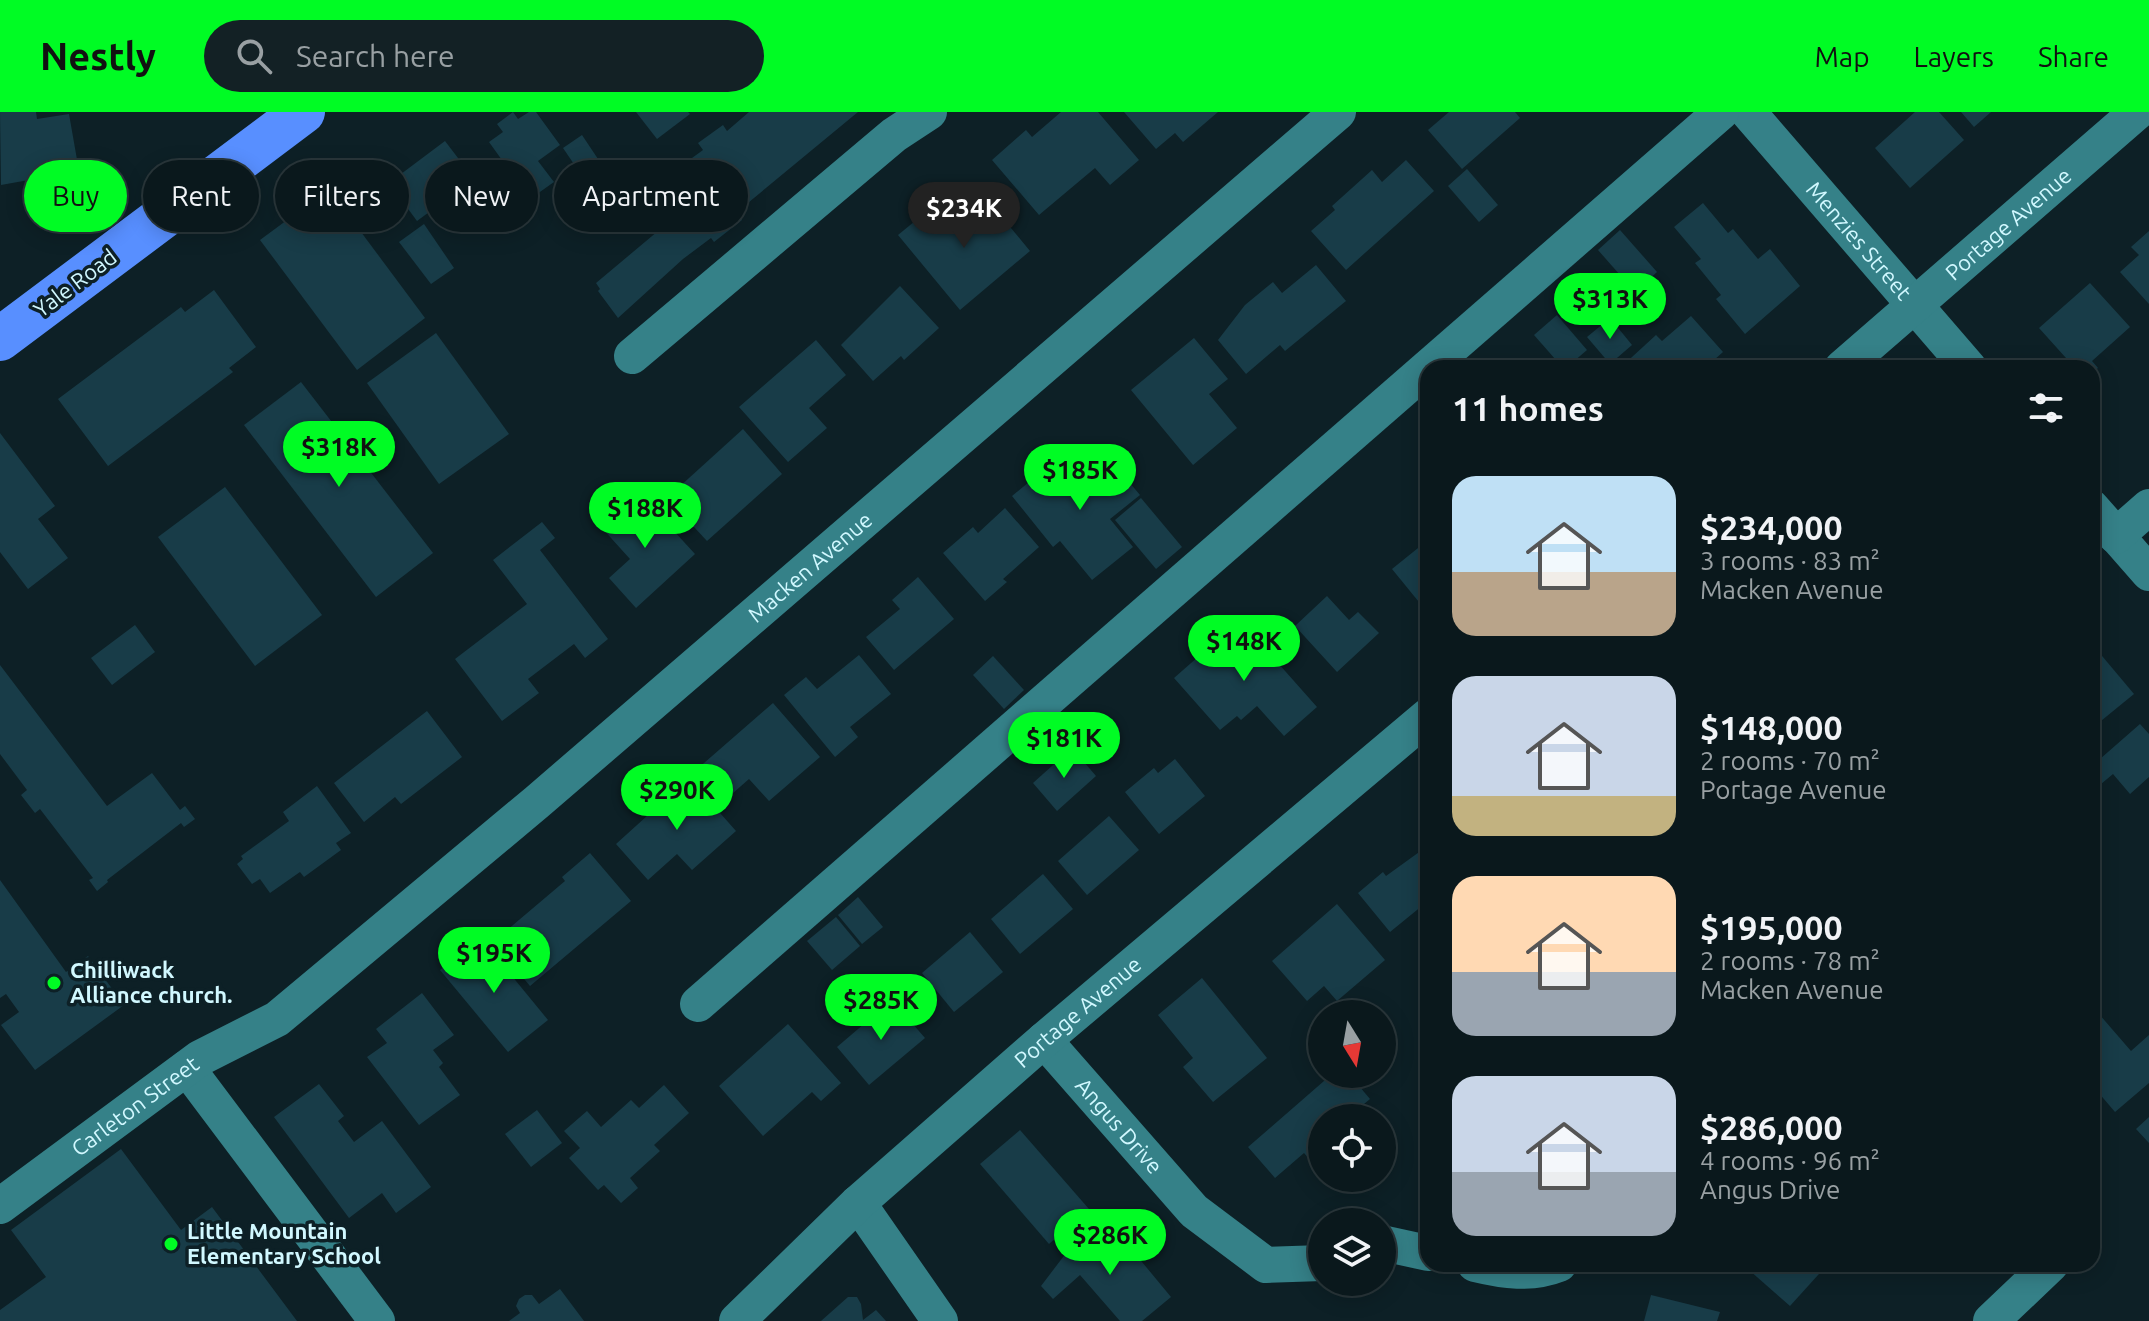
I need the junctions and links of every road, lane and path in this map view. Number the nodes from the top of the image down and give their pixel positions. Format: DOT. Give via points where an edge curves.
graph roads {
  1 [pos="303,112"];
  2 [pos="929,112"];
  3 [pos="1338,112"];
  4 [pos="1721,112"];
  5 [pos="1748,112"];
  6 [pos="2137,112"];
  7 [pos="1915,307"];
  8 [pos="0,339"];
  9 [pos="632,356"];
  10 [pos="1437,360"];
  11 [pos="1852,360"];
  12 [pos="1962,360"];
  13 [pos="1420,374"];
  14 [pos="2149,507"];
  15 [pos="2100,517"];
  16 [pos="2116,536"];
  17 [pos="2149,573"];
  18 [pos="1420,723"];
  19 [pos="698,1004"];
  20 [pos="277,1019"];
  21 [pos="1044,1040"];
  22 [pos="187,1068"];
  23 [pos="858,1203"];
  24 [pos="0,1206"];
  25 [pos="1396,1246"];
  26 [pos="1420,1251"];
  27 [pos="1308,1264"];
  28 [pos="2043,1272"];
  29 [pos="377,1321"];
  30 [pos="737,1321"];
  31 [pos="940,1321"];
  32 [pos="1991,1321"];
  1 -- 8 [label="main road, Yale Road"];
  2 -- 9 [label="street" via="894,135"];
  3 -- 20 [label="street, Macken Avenue" via="549,792"];
  4 -- 10 [label="street"];
  5 -- 7 [label="street, Menzies Street"];
  6 -- 7 [label="street, Portage Avenue"];
  7 -- 11 [label="street, Portage Avenue"];
  7 -- 12 [label="street, Menzies Street"];
  13 -- 19 [label="street"];
  14 -- 16 [label="street"];
  15 -- 16 [label="street"];
  16 -- 17 [label="street"];
  18 -- 21 [label="street, Portage Avenue"];
  20 -- 22 [label="street, Carleton Street"];
  21 -- 23 [label="street, Portage Avenue"];
  21 -- 27 [label="street, Angus Drive" via="1194,1211 1266,1265"];
  22 -- 24 [label="street, Carleton Street"];
  22 -- 29 [label="street"];
  23 -- 30 [label="street, Portage Avenue"];
  23 -- 31 [label="street"];
  25 -- 26 [label="street"];
  28 -- 32 [label="street"];
}
